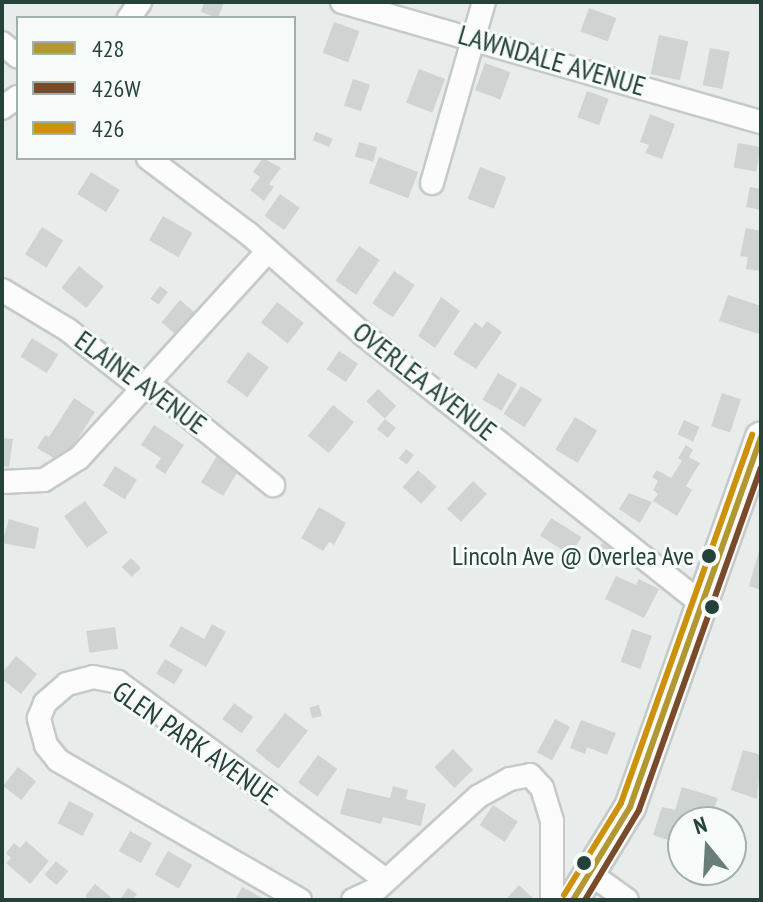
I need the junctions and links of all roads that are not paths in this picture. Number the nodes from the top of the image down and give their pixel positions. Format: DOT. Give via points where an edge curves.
graph roads {
  1 [pos="342,2"];
  2 [pos="484,2"];
  3 [pos="473,38"];
  4 [pos="761,122"];
  5 [pos="151,160"];
  6 [pos="432,183"];
  7 [pos="268,251"];
  8 [pos="2,290"];
  9 [pos="142,388"];
  10 [pos="761,438"];
  11 [pos="2,482"];
  12 [pos="273,485"];
  13 [pos="702,604"];
  14 [pos="591,874"];
  15 [pos="384,879"];
  16 [pos="300,900"];
  17 [pos="353,900"];
  18 [pos="552,900"];
  19 [pos="573,900"];
  20 [pos="627,900"];
  1 -- 3 [label="street, LAWNDALE AVENUE"];
  2 -- 3 [label="street"];
  3 -- 4 [label="street, LAWNDALE AVENUE"];
  3 -- 6 [label="street"];
  5 -- 7 [label="street, OVERLEA AVENUE"];
  7 -- 9 [label="street"];
  7 -- 13 [label="street, OVERLEA AVENUE" via="364,335"];
  8 -- 9 [label="street, ELAINE AVENUE" via="68,330"];
  9 -- 11 [label="street" via="79,458 44,480"];
  9 -- 12 [label="street, ELAINE AVENUE" via="160,393"];
  10 -- 13 [label="main road"];
  13 -- 14 [label="main road" via="630,807"];
  14 -- 19 [label="main road"];
  14 -- 20 [label="street"];
  15 -- 16 [label="street, GLEN PARK AVENUE" via="118,682 93,677 67,684 45,703 39,718 42,732 58,760"];
  15 -- 17 [label="street" via="377,889"];
  15 -- 18 [label="street" via="479,796 530,775 542,788 552,821"];
}
